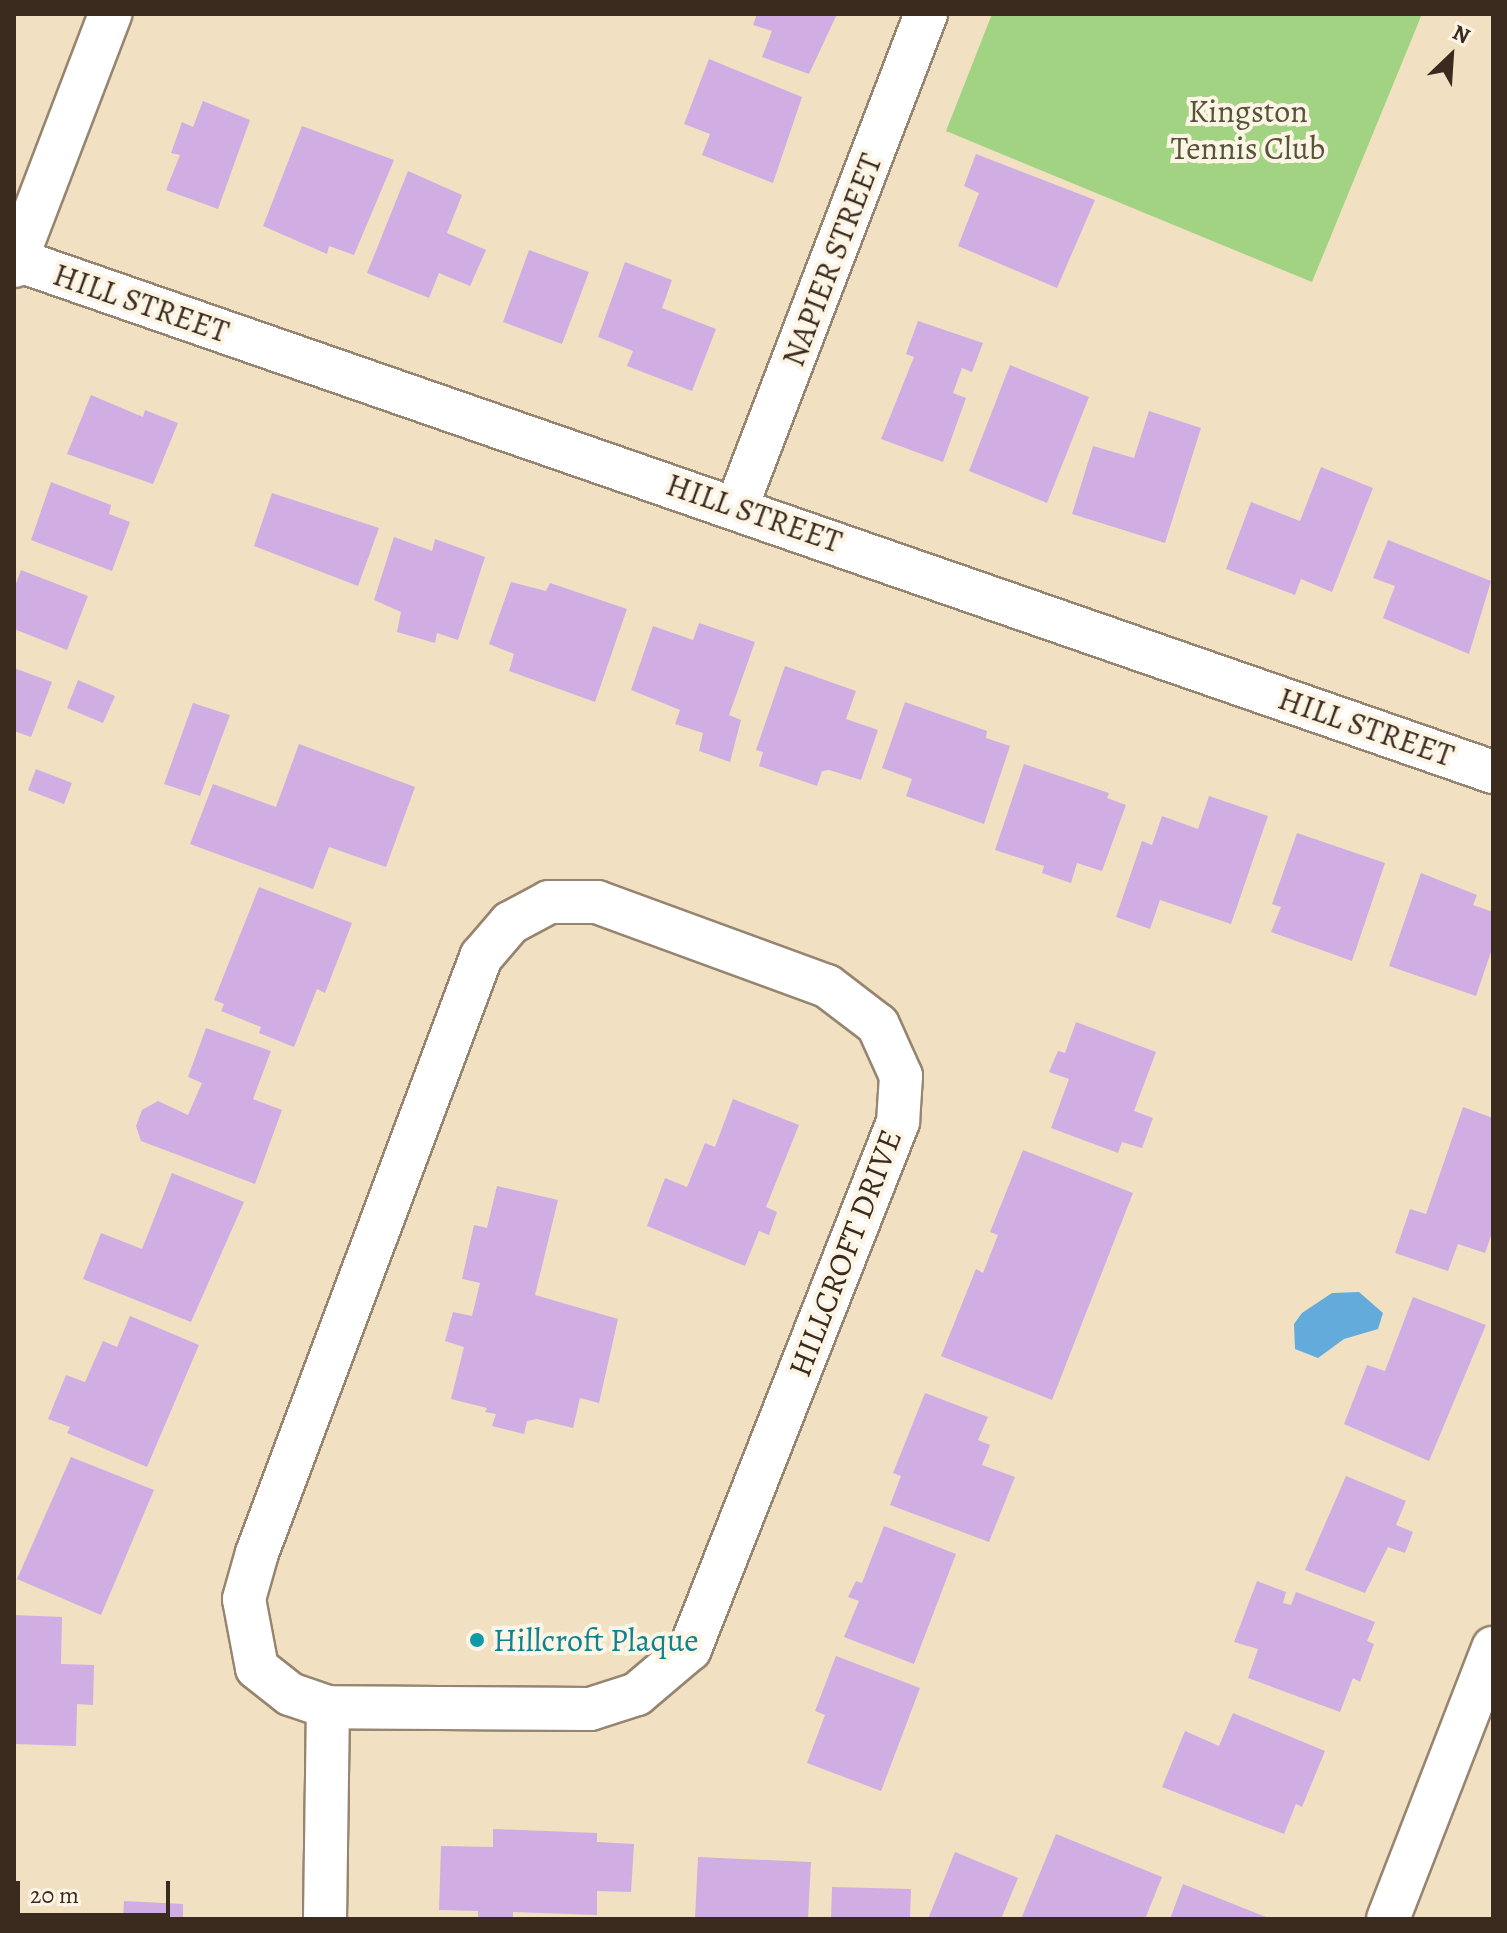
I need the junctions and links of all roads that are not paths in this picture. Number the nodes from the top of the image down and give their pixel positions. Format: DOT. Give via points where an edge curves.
graph roads {
  1 [pos="110,14"];
  2 [pos="926,14"];
  3 [pos="15,262"];
  4 [pos="737,506"];
  5 [pos="1493,772"];
  6 [pos="1493,1648"];
  7 [pos="328,1707"];
  8 [pos="325,1919"];
  9 [pos="1388,1919"];
  1 -- 3 [label="street"];
  2 -- 4 [label="street, NAPIER STREET"];
  3 -- 4 [label="street, HILL STREET"];
  4 -- 5 [label="street, HILL STREET"];
  6 -- 9 [label="street"];
  7 -- 7 [label="street, HILLCROFT DRIVE" via="290,1694 257,1668 244,1599 481,957 510,923 549,902 597,902 827,986 878,1025 901,1076 898,1122 690,1649 637,1694 590,1709"];
  7 -- 8 [label="street"];
}
